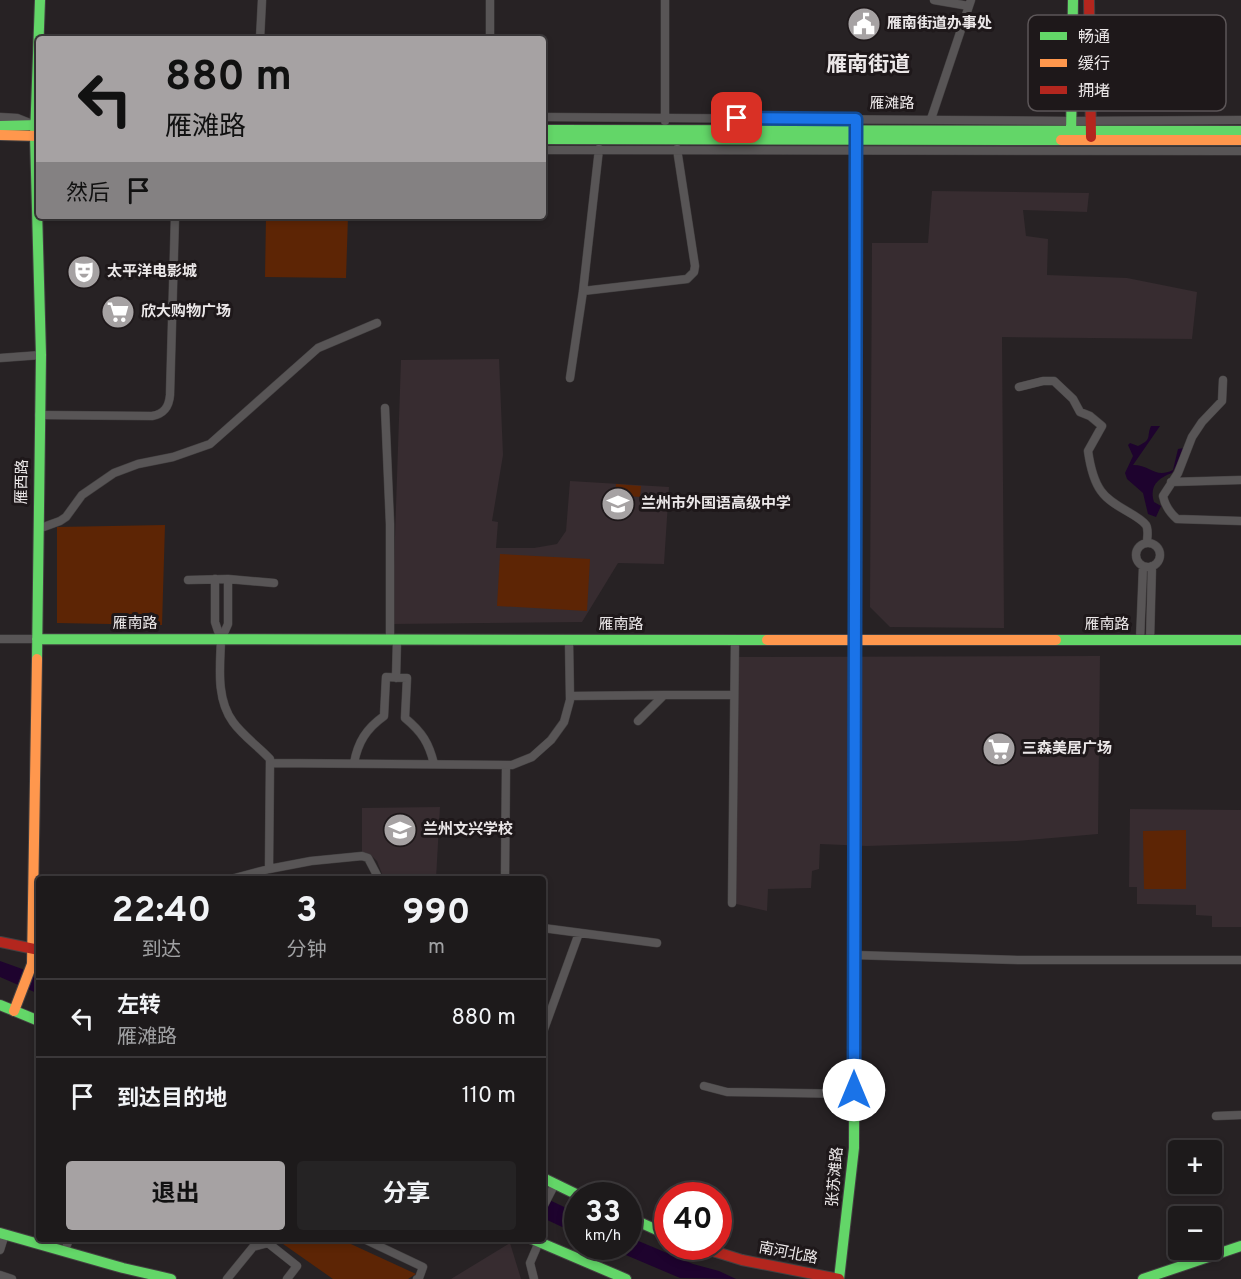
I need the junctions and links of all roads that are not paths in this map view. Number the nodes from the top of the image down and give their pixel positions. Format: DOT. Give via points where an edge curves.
graph roads {
  1 [pos="40,0"];
  2 [pos="262,0"];
  3 [pos="490,0"];
  4 [pos="665,0"];
  5 [pos="934,0"];
  6 [pos="1073,0"];
  7 [pos="1089,0"];
  8 [pos="970,3"];
  9 [pos="1073,15"];
  10 [pos="1089,15"];
  11 [pos="39,36"];
  12 [pos="260,36"];
  13 [pos="490,36"];
  14 [pos="1071,111"];
  15 [pos="1091,111"];
  16 [pos="0,117"];
  17 [pos="546,117"];
  18 [pos="665,118"];
  19 [pos="856,119"];
  20 [pos="931,120"];
  21 [pos="1241,120"];
  22 [pos="0,126"];
  23 [pos="36,130"];
  24 [pos="546,130"];
  25 [pos="36,131"];
  26 [pos="36,131"];
  27 [pos="1091,131"];
  28 [pos="1241,131"];
  29 [pos="0,135"];
  30 [pos="665,135"];
  31 [pos="1071,136"];
  32 [pos="546,139"];
  33 [pos="1241,140"];
  34 [pos="857,141"];
  35 [pos="599,149"];
  36 [pos="677,149"];
  37 [pos="546,150"];
  38 [pos="1241,151"];
  39 [pos="38,219"];
  40 [pos="175,219"];
  41 [pos="583,291"];
  42 [pos="377,323"];
  43 [pos="41,355"];
  44 [pos="0,358"];
  45 [pos="570,378"];
  46 [pos="1224,380"];
  47 [pos="1019,387"];
  48 [pos="385,408"];
  49 [pos="39,415"];
  50 [pos="1241,480"];
  51 [pos="1170,482"];
  52 [pos="1241,521"];
  53 [pos="38,529"];
  54 [pos="1147,543"];
  55 [pos="1152,566"];
  56 [pos="1143,567"];
  57 [pos="215,579"];
  58 [pos="228,579"];
  59 [pos="188,580"];
  60 [pos="274,583"];
  61 [pos="0,639"];
  62 [pos="37,639"];
  63 [pos="220,639"];
  64 [pos="393,640"];
  65 [pos="569,640"];
  66 [pos="735,640"];
  67 [pos="855,640"];
  68 [pos="1145,640"];
  69 [pos="1241,640"];
  70 [pos="396,678"];
  71 [pos="664,695"];
  72 [pos="734,695"];
  73 [pos="570,696"];
  74 [pos="638,721"];
  75 [pos="270,763"];
  76 [pos="354,763"];
  77 [pos="434,764"];
  78 [pos="506,765"];
  79 [pos="269,869"];
  80 [pos="36,876"];
  81 [pos="242,876"];
  82 [pos="377,876"];
  83 [pos="505,876"];
  84 [pos="732,903"];
  85 [pos="546,928"];
  86 [pos="579,933"];
  87 [pos="0,942"];
  88 [pos="657,944"];
  89 [pos="36,949"];
  90 [pos="855,955"];
  91 [pos="1241,960"];
  92 [pos="0,1005"];
  93 [pos="14,1011"];
  94 [pos="36,1020"];
  95 [pos="546,1024"];
  96 [pos="704,1086"];
  97 [pos="854,1094"];
  98 [pos="1241,1115"];
  99 [pos="1216,1116"];
  100 [pos="546,1180"];
  101 [pos="555,1184"];
  102 [pos="564,1188"];
  103 [pos="546,1201"];
  104 [pos="2,1233"];
  105 [pos="68,1242"];
  106 [pos="370,1242"];
  107 [pos="536,1242"];
  108 [pos="538,1242"];
  109 [pos="1241,1246"];
  110 [pos="0,1250"];
  111 [pos="65,1251"];
  112 [pos="732,1257"];
  113 [pos="0,1275"];
  114 [pos="12,1279"];
  115 [pos="171,1279"];
  116 [pos="227,1279"];
  117 [pos="287,1279"];
  118 [pos="417,1279"];
  119 [pos="534,1279"];
  120 [pos="626,1279"];
  121 [pos="839,1279"];
  122 [pos="1143,1279"];
  1 -- 11 [label="main road, 雁西路"];
  2 -- 12 [label="street"];
  3 -- 13 [label="street"];
  4 -- 18 [label="street"];
  5 -- 8 [label="street"];
  6 -- 9 [label="main road"];
  7 -- 10 [label="main road"];
  8 -- 20 [label="street"];
  14 -- 31 [label="main road"];
  15 -- 27 [label="main road"];
  16 -- 23 [label="street" via="17,118"];
  17 -- 18 [label="street, 雁滩路"];
  18 -- 19 [label="street, 雁滩路"];
  18 -- 30 [label="street"];
  19 -- 20 [label="street, 雁滩路"];
  19 -- 34 [label="street"];
  20 -- 31 [label="street, 雁滩路"];
  21 -- 27 [label="street, 雁滩路"];
  22 -- 25 [label="main road"];
  24 -- 30 [label="main road, 雁滩路"];
  26 -- 29 [label="main road"];
  27 -- 28 [label="main road, 雁滩路"];
  27 -- 31 [label="main road, 雁滩路"];
  27 -- 31 [label="street, 雁滩路"];
  27 -- 33 [label="main road, 雁滩路"];
  30 -- 32 [label="main road, 雁滩路"];
  30 -- 34 [label="main road, 雁滩路"];
  31 -- 34 [label="main road, 雁滩路"];
  31 -- 34 [label="street, 雁滩路"];
  31 -- 38 [label="street, 雁滩路"];
  34 -- 36 [label="street, 雁滩路"];
  34 -- 67 [label="main road, 张苏滩路"];
  35 -- 36 [label="street, 雁滩路"];
  35 -- 37 [label="street, 雁滩路"];
  35 -- 41 [label="street"];
  36 -- 41 [label="street" via="695,266 692,276"];
  39 -- 43 [label="main road, 雁西路"];
  40 -- 49 [label="street" via="170,395 165,410 152,416"];
  41 -- 45 [label="street"];
  42 -- 53 [label="street" via="318,348 210,444 114,473 82,495 66,517"];
  43 -- 44 [label="street"];
  43 -- 49 [label="main road, 雁西路"];
  46 -- 51 [label="street" via="1222,401 1192,437 1178,473"];
  47 -- 54 [label="street" via="1054,381 1066,390 1080,412 1102,426 1088,451 1093,476 1114,505 1144,523"];
  48 -- 64 [label="street"];
  49 -- 53 [label="main road, 雁西路"];
  50 -- 51 [label="street"];
  51 -- 52 [label="street" via="1163,496 1177,519"];
  53 -- 62 [label="main road, 雁西路"];
  54 -- 55 [label="street" via="1159,550 1159,560"];
  54 -- 56 [label="street" via="1135,555"];
  55 -- 56 [label="street"];
  55 -- 68 [label="street"];
  56 -- 68 [label="street"];
  57 -- 58 [label="street"];
  57 -- 59 [label="street"];
  57 -- 63 [label="street" via="215,622"];
  58 -- 60 [label="street"];
  58 -- 63 [label="street" via="228,624"];
  61 -- 62 [label="street, 雁南路"];
  62 -- 63 [label="main road, 雁南路"];
  62 -- 80 [label="main road, 雁西路"];
  63 -- 64 [label="main road, 雁南路"];
  63 -- 75 [label="street" via="221,693 226,710"];
  64 -- 65 [label="main road, 雁南路"];
  64 -- 70 [label="street"];
  65 -- 66 [label="main road, 雁南路"];
  65 -- 73 [label="street"];
  66 -- 67 [label="main road, 雁南路"];
  66 -- 72 [label="street"];
  67 -- 68 [label="main road, 雁南路"];
  67 -- 90 [label="main road, 张苏滩路"];
  68 -- 69 [label="main road, 雁南路"];
  70 -- 76 [label="street" via="386,677 384,716 363,736"];
  70 -- 77 [label="street" via="407,678 405,718 420,730 430,746"];
  71 -- 72 [label="street"];
  71 -- 73 [label="street"];
  71 -- 74 [label="street"];
  72 -- 84 [label="street"];
  73 -- 78 [label="street" via="564,722 551,740 532,758"];
  75 -- 76 [label="street"];
  75 -- 79 [label="street"];
  76 -- 77 [label="street"];
  77 -- 78 [label="street"];
  78 -- 83 [label="street"];
  79 -- 81 [label="street"];
  79 -- 82 [label="street" via="362,856 368,858"];
  85 -- 86 [label="street"];
  86 -- 88 [label="street"];
  86 -- 95 [label="street"];
  87 -- 89 [label="main road"];
  89 -- 93 [label="main road, 雁西路"];
  90 -- 91 [label="street"];
  90 -- 97 [label="main road, 张苏滩路"];
  92 -- 93 [label="main road"];
  93 -- 94 [label="main road"];
  96 -- 97 [label="street" via="727,1092"];
  97 -- 121 [label="main road, 张苏滩路" via="854,1148"];
  98 -- 99 [label="street"];
  100 -- 101 [label="main road"];
  101 -- 102 [label="main road"];
  101 -- 103 [label="street"];
  104 -- 110 [label="street"];
  104 -- 111 [label="main road"];
  105 -- 111 [label="street"];
  106 -- 118 [label="street" via="423,1267"];
  107 -- 119 [label="street" via="530,1263"];
  108 -- 120 [label="main road"];
  109 -- 122 [label="main road"];
  111 -- 115 [label="main road"];
  112 -- 121 [label="main road, 南河北路"];
  113 -- 114 [label="street"];
  116 -- 117 [label="street" via="253,1247 268,1243 297,1266"];
}
